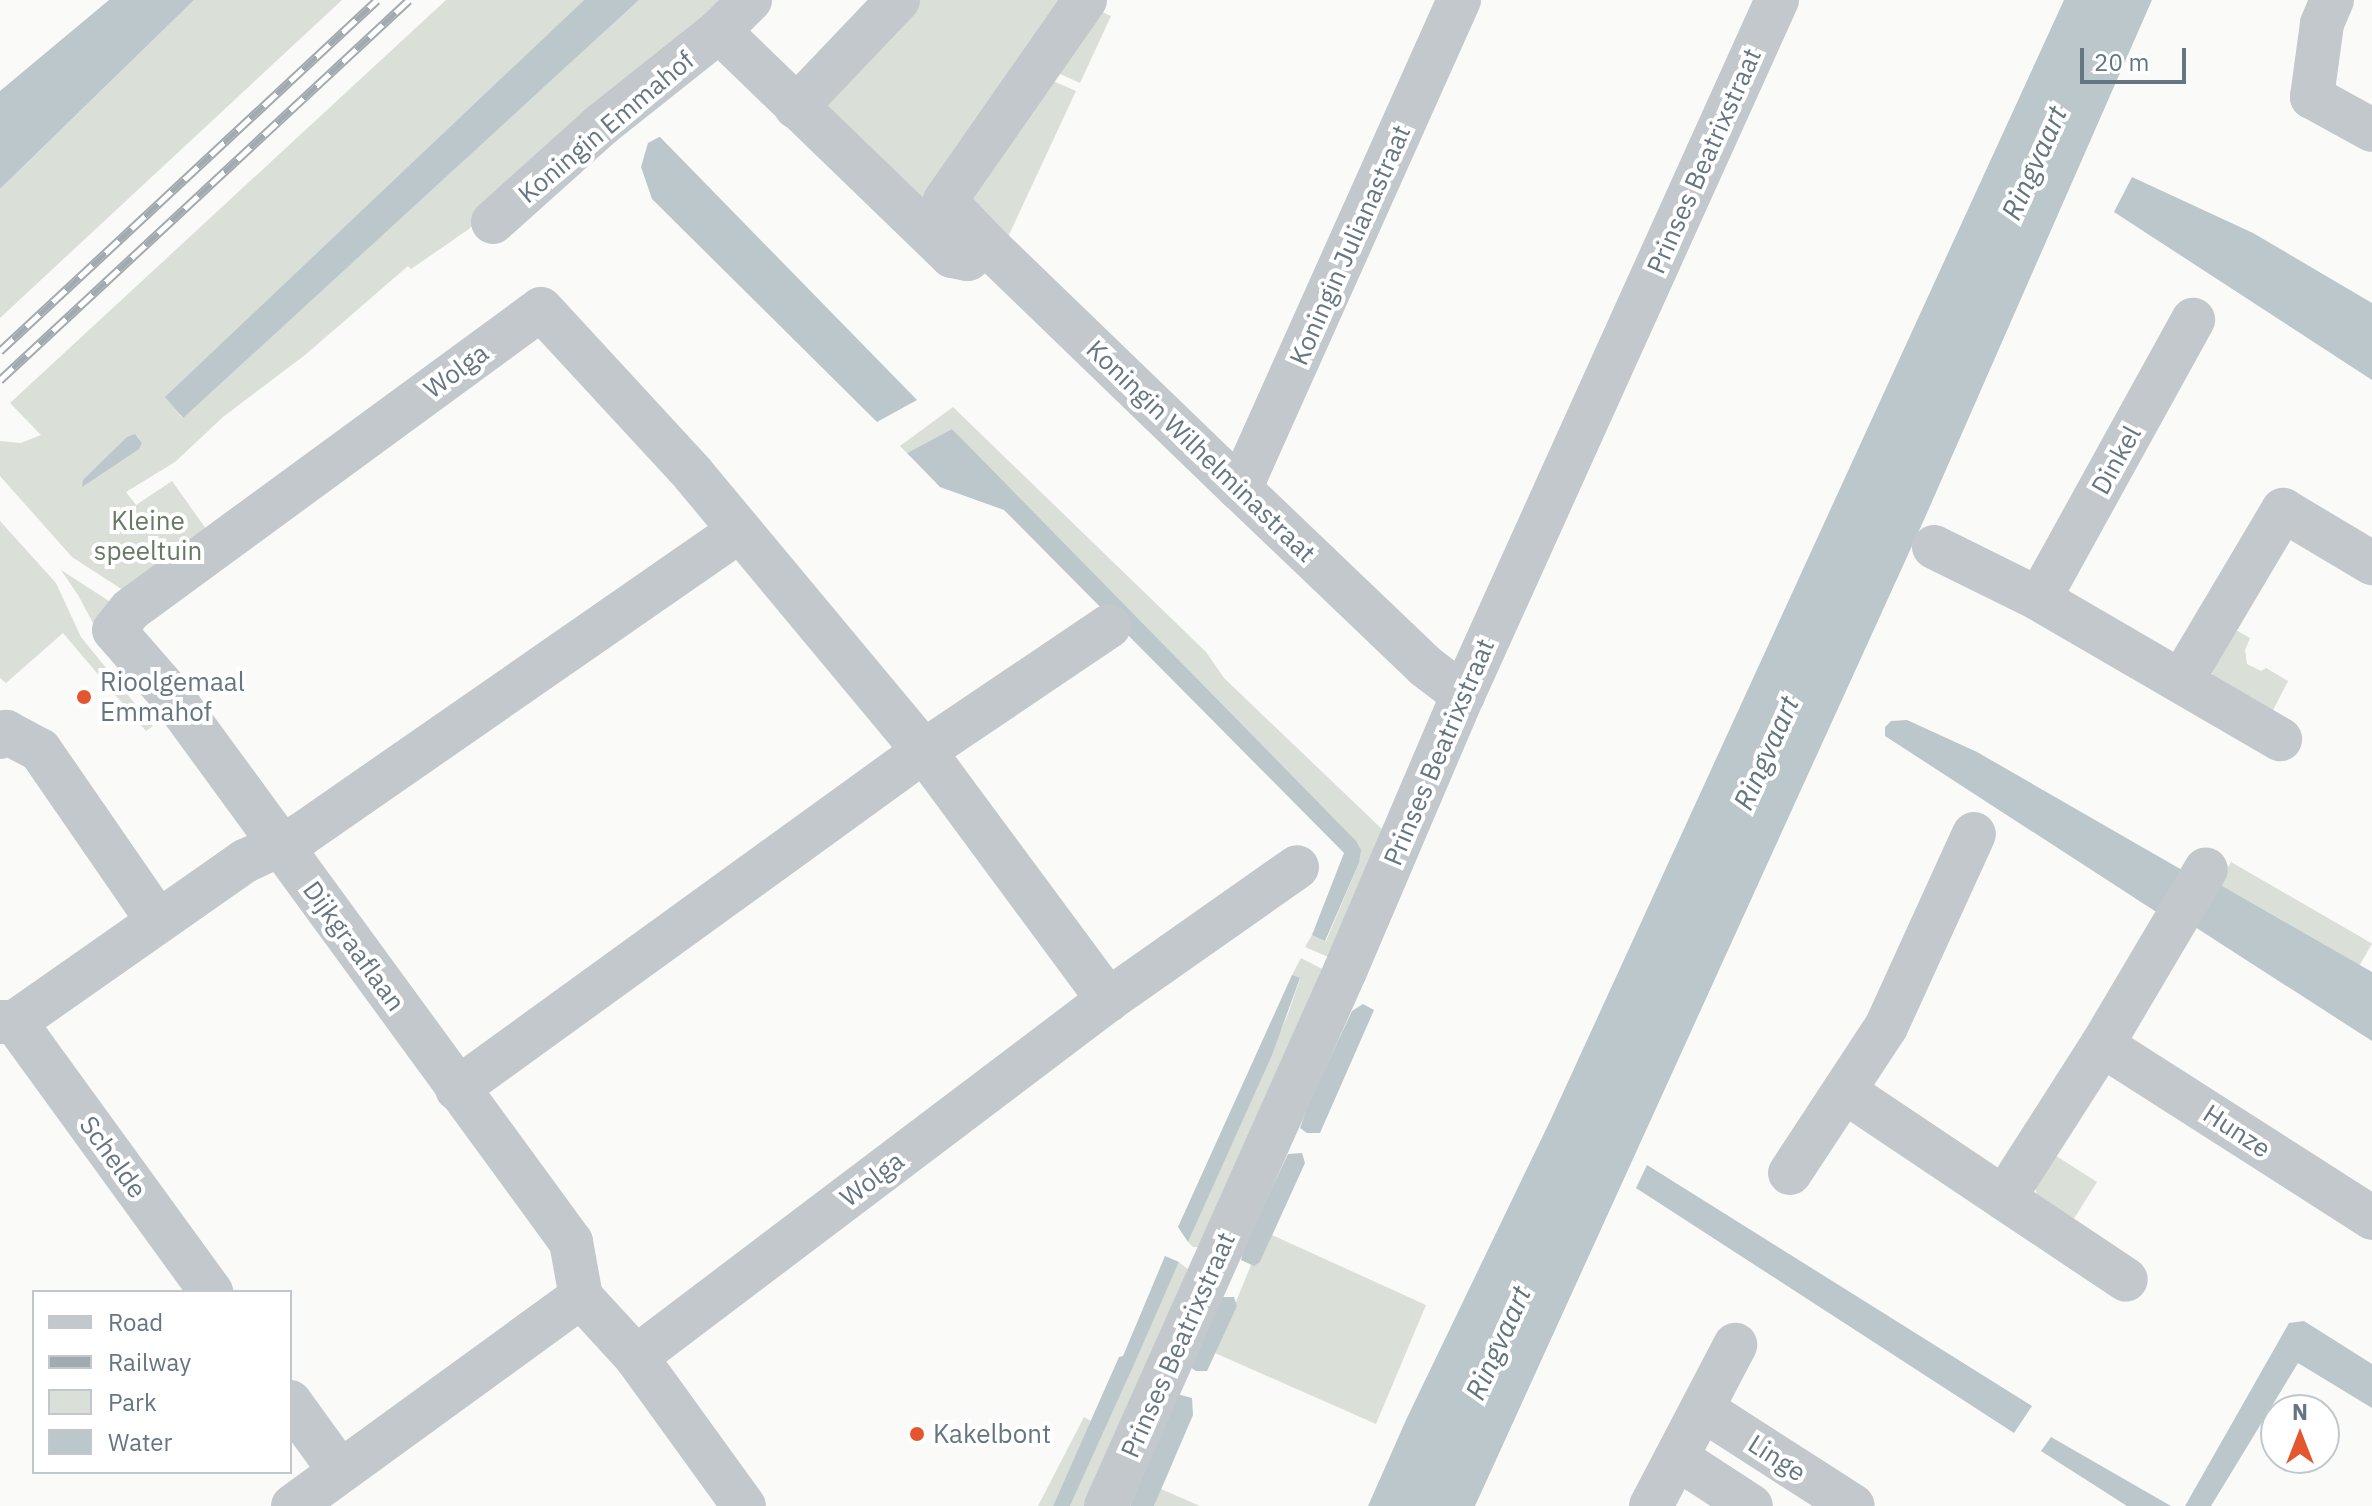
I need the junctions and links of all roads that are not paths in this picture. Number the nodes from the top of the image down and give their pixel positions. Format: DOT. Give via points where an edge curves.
graph roads {
  1 [pos="750,0"];
  2 [pos="898,0"];
  3 [pos="1085,0"];
  4 [pos="1459,0"];
  5 [pos="1777,0"];
  6 [pos="2332,0"];
  7 [pos="719,31"];
  8 [pos="796,107"];
  9 [pos="2372,130"];
  10 [pos="493,222"];
  11 [pos="985,243"];
  12 [pos="2193,320"];
  13 [pos="1240,489"];
  14 [pos="739,531"];
  15 [pos="1934,547"];
  16 [pos="2372,563"];
  17 [pos="2039,599"];
  18 [pos="130,610"];
  19 [pos="1109,626"];
  20 [pos="2182,680"];
  21 [pos="1463,695"];
  22 [pos="0,737"];
  23 [pos="2280,739"];
  24 [pos="924,751"];
  25 [pos="1974,834"];
  26 [pos="280,844"];
  27 [pos="1297,867"];
  28 [pos="2206,869"];
  29 [pos="158,921"];
  30 [pos="1108,1000"];
  31 [pos="8,1022"];
  32 [pos="2102,1045"];
  33 [pos="457,1089"];
  34 [pos="1844,1091"];
  35 [pos="1790,1173"];
  36 [pos="2004,1198"];
  37 [pos="2372,1218"];
  38 [pos="2126,1280"];
  39 [pos="209,1290"];
  40 [pos="581,1297"];
  41 [pos="1735,1345"];
  42 [pos="636,1357"];
  43 [pos="292,1405"];
  44 [pos="1702,1409"];
  45 [pos="1677,1458"];
  46 [pos="340,1471"];
  47 [pos="293,1506"];
  48 [pos="744,1506"];
  49 [pos="1106,1506"];
  50 [pos="1651,1506"];
  51 [pos="1751,1506"];
  52 [pos="1853,1506"];
  1 -- 7 [label="street, Koningin Emmahof"];
  2 -- 8 [label="street"];
  3 -- 11 [label="street, Koningin Wilhelminastraat" via="945,201"];
  4 -- 13 [label="street, Koningin Julianastraat"];
  5 -- 21 [label="street, Prinses Beatrixstraat"];
  6 -- 9 [label="street" via="2322,24 2312,97"];
  7 -- 8 [label="street, Koningin Emmahof"];
  7 -- 10 [label="street, Koningin Emmahof" via="601,125"];
  8 -- 11 [label="street, Koningin Emmahof" via="952,256 968,259"];
  11 -- 13 [label="street, Koningin Wilhelminastraat"];
  12 -- 17 [label="street, Dinkel"];
  13 -- 21 [label="street, Koningin Wilhelminastraat" via="1425,666"];
  14 -- 18 [label="street, Wolga" via="541,309"];
  14 -- 24 [label="street, Wolga"];
  14 -- 26 [label="street" via="301,835"];
  15 -- 17 [label="street"];
  16 -- 20 [label="street" via="2283,510"];
  17 -- 20 [label="street"];
  18 -- 26 [label="street, Dijkgraaflaan" via="114,630 174,699"];
  19 -- 24 [label="street"];
  20 -- 23 [label="street"];
  21 -- 49 [label="street, Prinses Beatrixstraat"];
  22 -- 29 [label="street" via="6,732 40,750"];
  24 -- 30 [label="street, Wolga"];
  24 -- 33 [label="street"];
  25 -- 34 [label="street" via="1886,1027"];
  26 -- 29 [label="street, Schelde" via="245,861"];
  26 -- 33 [label="street, Dijkgraaflaan"];
  27 -- 30 [label="street, Wolga"];
  28 -- 32 [label="street"];
  29 -- 31 [label="street, Schelde"];
  30 -- 42 [label="street, Wolga"];
  31 -- 39 [label="street, Schelde"];
  32 -- 36 [label="street"];
  32 -- 37 [label="street, Hunze"];
  33 -- 40 [label="street, Dijkgraaflaan" via="571,1242"];
  34 -- 35 [label="street"];
  34 -- 36 [label="street"];
  36 -- 38 [label="street"];
  40 -- 42 [label="street"];
  40 -- 46 [label="street"];
  41 -- 44 [label="street"];
  42 -- 48 [label="street"];
  43 -- 46 [label="street"];
  44 -- 45 [label="street"];
  44 -- 52 [label="street, Linge"];
  45 -- 50 [label="street"];
  45 -- 51 [label="street, Linge"];
  46 -- 47 [label="street"];
}
